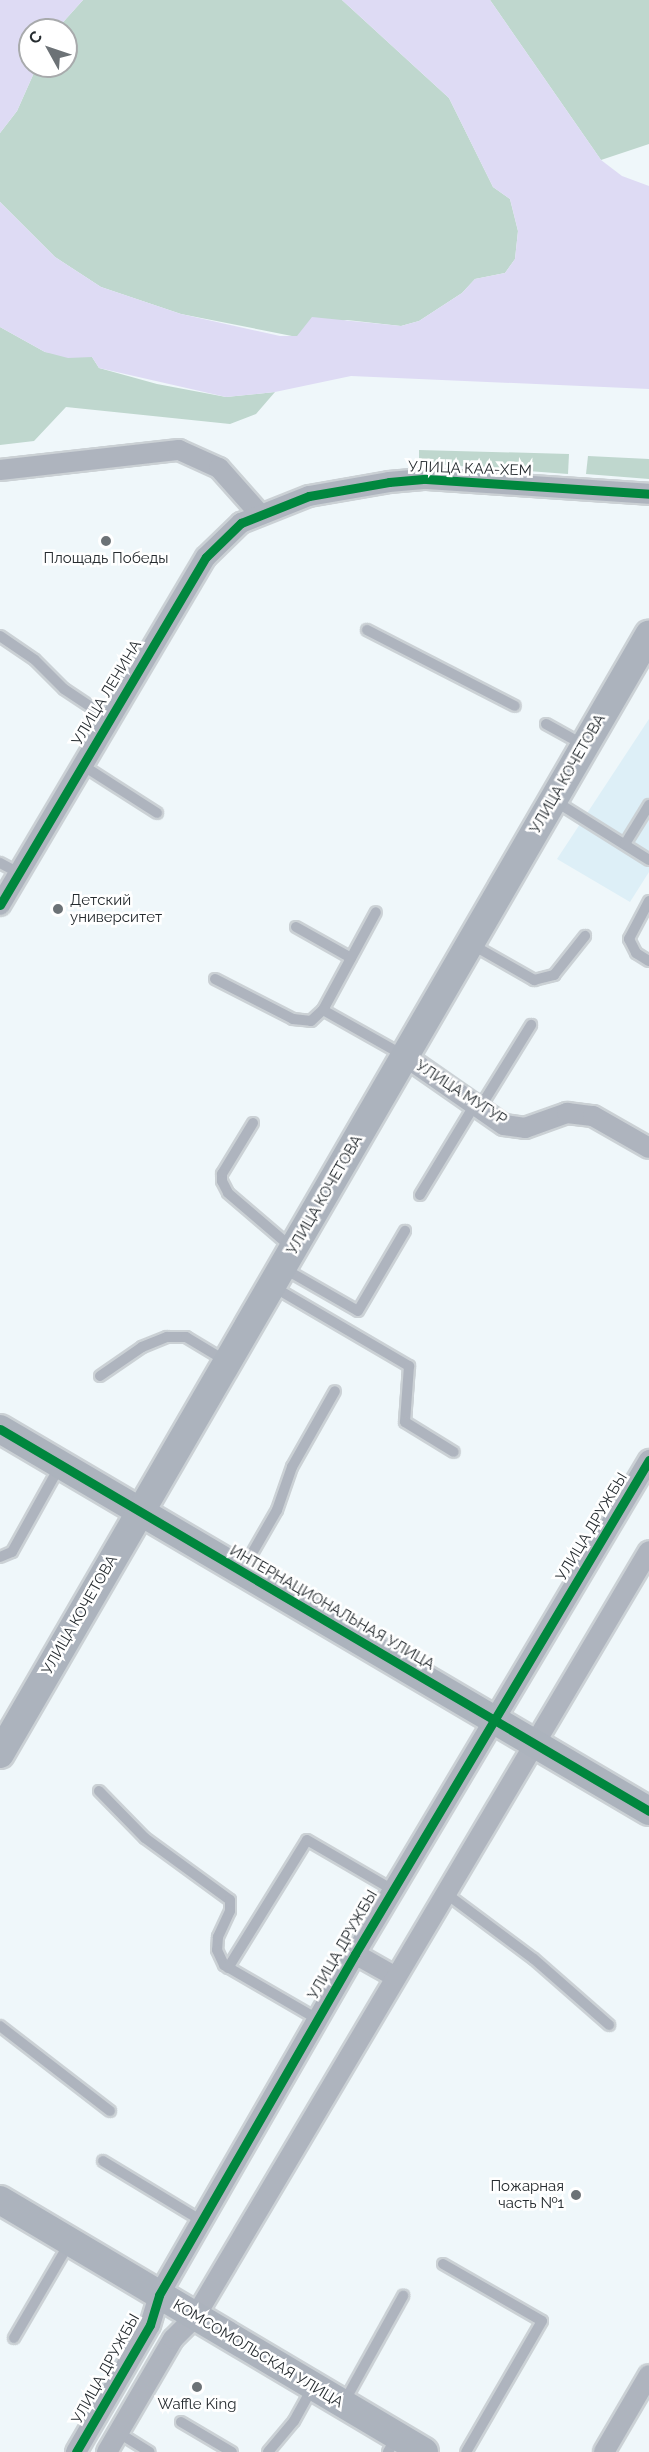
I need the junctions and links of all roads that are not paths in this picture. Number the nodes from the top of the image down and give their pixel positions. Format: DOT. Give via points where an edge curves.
graph roads {
  1 [pos="0,470"];
  2 [pos="649,494"];
  3 [pos="259,513"];
  4 [pos="367,630"];
  5 [pos="649,635"];
  6 [pos="0,636"];
  7 [pos="515,706"];
  8 [pos="109,719"];
  9 [pos="546,724"];
  10 [pos="584,745"];
  11 [pos="82,765"];
  12 [pos="554,800"];
  13 [pos="649,805"];
  14 [pos="157,813"];
  15 [pos="625,844"];
  16 [pos="649,860"];
  17 [pos="0,863"];
  18 [pos="19,873"];
  19 [pos="649,901"];
  20 [pos="0,905"];
  21 [pos="376,912"];
  22 [pos="296,927"];
  23 [pos="585,936"];
  24 [pos="471,944"];
  25 [pos="351,958"];
  26 [pos="649,961"];
  27 [pos="215,979"];
  28 [pos="323,1010"];
  29 [pos="531,1024"];
  30 [pos="406,1057"];
  31 [pos="474,1106"];
  32 [pos="253,1123"];
  33 [pos="649,1148"];
  34 [pos="420,1195"];
  35 [pos="405,1231"];
  36 [pos="283,1268"];
  37 [pos="229,1363"];
  38 [pos="100,1376"];
  39 [pos="335,1391"];
  40 [pos="0,1429"];
  41 [pos="454,1452"];
  42 [pos="649,1460"];
  43 [pos="61,1464"];
  44 [pos="140,1512"];
  45 [pos="649,1551"];
  46 [pos="0,1557"];
  47 [pos="241,1572"];
  48 [pos="494,1721"];
  49 [pos="4,1740"];
  50 [pos="533,1743"];
  51 [pos="99,1791"];
  52 [pos="649,1811"];
  53 [pos="393,1890"];
  54 [pos="444,1892"];
  55 [pos="355,1954"];
  56 [pos="228,1968"];
  57 [pos="394,1976"];
  58 [pos="317,2019"];
  59 [pos="609,2025"];
  60 [pos="0,2026"];
  61 [pos="110,2111"];
  62 [pos="104,2161"];
  63 [pos="0,2200"];
  64 [pos="202,2221"];
  65 [pos="70,2242"];
  66 [pos="443,2264"];
  67 [pos="159,2295"];
  68 [pos="403,2296"];
  69 [pos="195,2317"];
  70 [pos="14,2338"];
  71 [pos="649,2375"];
  72 [pos="313,2386"];
  73 [pos="343,2404"];
  74 [pos="181,2422"];
  75 [pos="119,2433"];
  76 [pos="393,2444"];
  77 [pos="76,2452"];
  78 [pos="107,2452"];
  79 [pos="149,2452"];
  80 [pos="232,2452"];
  81 [pos="268,2452"];
  82 [pos="424,2452"];
  83 [pos="466,2452"];
  84 [pos="604,2452"];
  1 -- 3 [label="street" via="179,450 219,468"];
  2 -- 3 [label="street, УЛИЦА КАА-ХЕМ" via="426,479 343,488"];
  3 -- 8 [label="street, УЛИЦА ЛЕНИНА" via="216,544"];
  4 -- 7 [label="lane"];
  5 -- 10 [label="street, УЛИЦА КОЧЕТОВА"];
  6 -- 8 [label="lane" via="35,660 64,689"];
  8 -- 11 [label="street, УЛИЦА ЛЕНИНА"];
  9 -- 10 [label="lane"];
  10 -- 12 [label="street, УЛИЦА КОЧЕТОВА"];
  11 -- 14 [label="lane"];
  11 -- 18 [label="street, УЛИЦА ЛЕНИНА"];
  12 -- 15 [label="lane"];
  12 -- 24 [label="street, УЛИЦА КОЧЕТОВА"];
  13 -- 15 [label="lane"];
  15 -- 16 [label="lane"];
  17 -- 18 [label="lane"];
  18 -- 20 [label="street, УЛИЦА ЛЕНИНА"];
  19 -- 26 [label="lane" via="629,939 636,953"];
  21 -- 25 [label="lane"];
  22 -- 25 [label="lane"];
  23 -- 24 [label="lane" via="554,975 534,980"];
  24 -- 30 [label="street, УЛИЦА КОЧЕТОВА"];
  25 -- 28 [label="lane"];
  27 -- 28 [label="lane" via="293,1019 311,1021"];
  28 -- 30 [label="lane"];
  29 -- 31 [label="lane" via="486,1098"];
  30 -- 31 [label="street, УЛИЦА МУГУР" via="462,1093"];
  30 -- 36 [label="street, УЛИЦА КОЧЕТОВА"];
  31 -- 33 [label="street, УЛИЦА МУГУР" via="504,1125 525,1128 567,1113 593,1116"];
  31 -- 34 [label="lane"];
  32 -- 36 [label="lane" via="222,1174 222,1181"];
  35 -- 36 [label="lane" via="358,1311"];
  36 -- 37 [label="street, УЛИЦА КОЧЕТОВА"];
  36 -- 41 [label="lane" via="409,1366 405,1422"];
  37 -- 38 [label="lane" via="186,1337 167,1337 142,1347"];
  37 -- 44 [label="street, УЛИЦА КОЧЕТОВА"];
  39 -- 47 [label="lane" via="292,1467 277,1510"];
  40 -- 43 [label="street, ИНТЕРНАЦИОНАЛЬНАЯ УЛИЦА"];
  42 -- 48 [label="street, УЛИЦА ДРУЖБЫ"];
  43 -- 44 [label="street, ИНТЕРНАЦИОНАЛЬНАЯ УЛИЦА"];
  43 -- 46 [label="lane" via="12,1552"];
  44 -- 47 [label="street, ИНТЕРНАЦИОНАЛЬНАЯ УЛИЦА"];
  44 -- 49 [label="street, УЛИЦА КОЧЕТОВА"];
  45 -- 50 [label="street"];
  47 -- 48 [label="street, ИНТЕРНАЦИОНАЛЬНАЯ УЛИЦА"];
  48 -- 50 [label="street, ИНТЕРНАЦИОНАЛЬНАЯ УЛИЦА"];
  48 -- 53 [label="street, УЛИЦА ДРУЖБЫ"];
  50 -- 52 [label="street, ИНТЕРНАЦИОНАЛЬНАЯ УЛИЦА"];
  50 -- 54 [label="street"];
  51 -- 56 [label="lane" via="145,1838 230,1900 217,1950"];
  53 -- 55 [label="street, УЛИЦА ДРУЖБЫ"];
  53 -- 56 [label="lane" via="307,1840"];
  54 -- 57 [label="street"];
  54 -- 59 [label="lane" via="534,1959"];
  55 -- 57 [label="street"];
  55 -- 58 [label="street, УЛИЦА ДРУЖБЫ"];
  56 -- 58 [label="lane"];
  57 -- 69 [label="street"];
  58 -- 64 [label="street, УЛИЦА ДРУЖБЫ"];
  60 -- 61 [label="lane"];
  62 -- 64 [label="lane"];
  63 -- 65 [label="street, КОМСОМОЛЬСКАЯ УЛИЦА"];
  64 -- 67 [label="street, УЛИЦА ДРУЖБЫ"];
  65 -- 67 [label="street, КОМСОМОЛЬСКАЯ УЛИЦА"];
  65 -- 70 [label="lane"];
  66 -- 83 [label="lane" via="542,2321"];
  67 -- 69 [label="street, КОМСОМОЛЬСКАЯ УЛИЦА"];
  67 -- 77 [label="street, УЛИЦА ДРУЖБЫ" via="150,2325"];
  68 -- 73 [label="lane"];
  69 -- 72 [label="street, КОМСОМОЛЬСКАЯ УЛИЦА"];
  69 -- 75 [label="street" via="173,2339"];
  71 -- 84 [label="street"];
  72 -- 73 [label="street, КОМСОМОЛЬСКАЯ УЛИЦА"];
  72 -- 81 [label="lane" via="294,2421"];
  73 -- 76 [label="street, КОМСОМОЛЬСКАЯ УЛИЦА"];
  74 -- 80 [label="lane"];
  75 -- 78 [label="street"];
  75 -- 79 [label="lane"];
  76 -- 82 [label="street, КОМСОМОЛЬСКАЯ УЛИЦА"];
}
